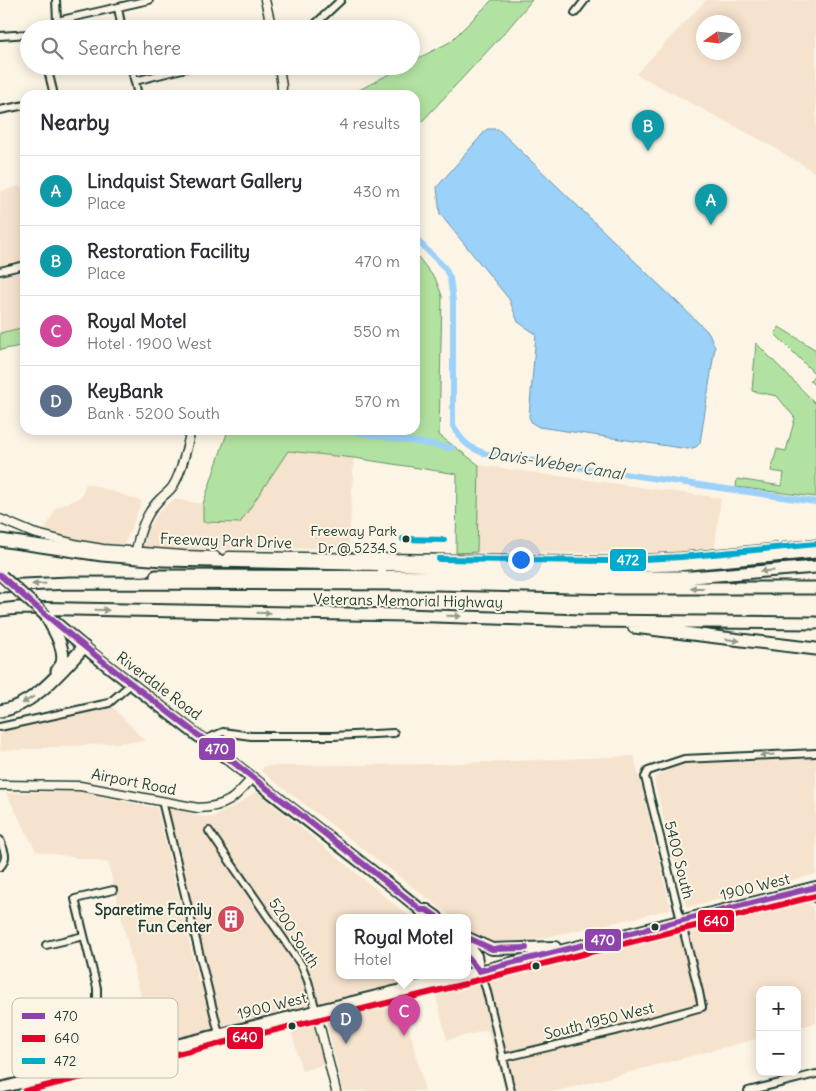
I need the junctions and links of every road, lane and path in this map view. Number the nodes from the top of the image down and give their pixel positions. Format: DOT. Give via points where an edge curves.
graph roads {
  1 [pos="56,0"];
  2 [pos="149,0"];
  3 [pos="265,0"];
  4 [pos="341,0"];
  5 [pos="585,0"];
  6 [pos="118,8"];
  7 [pos="575,13"];
  8 [pos="57,20"];
  9 [pos="62,20"];
  10 [pos="120,20"];
  11 [pos="270,20"];
  12 [pos="320,20"];
  13 [pos="20,35"];
  14 [pos="0,36"];
  15 [pos="49,75"];
  16 [pos="133,75"];
  17 [pos="159,75"];
  18 [pos="281,75"];
  19 [pos="135,81"];
  20 [pos="53,90"];
  21 [pos="137,90"];
  22 [pos="281,90"];
  23 [pos="20,106"];
  24 [pos="0,110"];
  25 [pos="20,266"];
  26 [pos="0,271"];
  27 [pos="190,435"];
  28 [pos="0,518"];
  29 [pos="0,540"];
  30 [pos="23,544"];
  31 [pos="816,544"];
  32 [pos="0,547"];
  33 [pos="136,552"];
  34 [pos="816,552"];
  35 [pos="816,567"];
  36 [pos="0,574"];
  37 [pos="70,583"];
  38 [pos="0,586"];
  39 [pos="816,588"];
  40 [pos="0,610"];
  41 [pos="46,616"];
  42 [pos="580,621"];
  43 [pos="816,623"];
  44 [pos="84,647"];
  45 [pos="816,649"];
  46 [pos="51,681"];
  47 [pos="130,684"];
  48 [pos="0,711"];
  49 [pos="0,727"];
  50 [pos="394,733"];
  51 [pos="204,740"];
  52 [pos="816,753"];
  53 [pos="252,778"];
  54 [pos="0,785"];
  55 [pos="162,802"];
  56 [pos="209,831"];
  57 [pos="0,840"];
  58 [pos="0,866"];
  59 [pos="815,887"];
  60 [pos="113,890"];
  61 [pos="816,899"];
  62 [pos="422,914"];
  63 [pos="682,921"];
  64 [pos="84,936"];
  65 [pos="471,939"];
  66 [pos="46,945"];
  67 [pos="576,947"];
  68 [pos="471,948"];
  69 [pos="471,962"];
  70 [pos="479,971"];
  71 [pos="471,973"];
  72 [pos="437,979"];
  73 [pos="97,998"];
  74 [pos="702,1007"];
  75 [pos="316,1011"];
  76 [pos="219,1034"];
  77 [pos="178,1044"];
  78 [pos="502,1058"];
  79 [pos="816,1074"];
  80 [pos="41,1078"];
  81 [pos="0,1088"];
  82 [pos="778,1088"];
  83 [pos="336,1091"];
  84 [pos="511,1091"];
  85 [pos="748,1091"];
  1 -- 8 [label="street"];
  2 -- 6 [label="street"];
  3 -- 11 [label="street"];
  4 -- 12 [label="street"];
  5 -- 7 [label="street"];
  6 -- 9 [label="street"];
  6 -- 10 [label="street"];
  13 -- 14 [label="street"];
  15 -- 20 [label="street"];
  16 -- 19 [label="street"];
  17 -- 19 [label="street"];
  18 -- 22 [label="street"];
  19 -- 21 [label="street"];
  23 -- 24 [label="street"];
  25 -- 26 [label="street"];
  27 -- 33 [label="street" via="178,477 173,487 148,513"];
  28 -- 33 [label="street, Freeway Park Drive" via="33,533 79,545"];
  29 -- 30 [label="highway"];
  30 -- 32 [label="highway"];
  30 -- 34 [label="highway" via="162,560 540,568 678,565"];
  31 -- 33 [label="street, Freeway Park Drive" via="608,561"];
  35 -- 37 [label="highway, one-way" via="692,576 204,575 108,577"];
  36 -- 41 [label="main road, Riverdale Road, bridge"];
  37 -- 38 [label="highway, Veterans Memorial Highway, one-way"];
  39 -- 37 [label="highway, Veterans Memorial Highway, one-way"];
  40 -- 42 [label="highway, Veterans Memorial Highway, one-way" via="405,615"];
  41 -- 44 [label="main road, Riverdale Road"];
  41 -- 46 [label="highway" via="62,656 62,664"];
  42 -- 43 [label="highway, Veterans Memorial Highway"];
  42 -- 45 [label="highway, one-way"];
  44 -- 46 [label="highway"];
  44 -- 47 [label="main road, Riverdale Road"];
  46 -- 48 [label="highway, one-way" via="26,702"];
  47 -- 49 [label="street" via="109,703"];
  47 -- 51 [label="main road, Riverdale Road"];
  50 -- 51 [label="street" via="251,736 224,732"];
  51 -- 53 [label="main road, Riverdale Road"];
  52 -- 63 [label="street, 5400 South, one-way" via="684,759 648,771 645,777"];
  53 -- 55 [label="street, Airport Road" via="234,799 211,808"];
  53 -- 62 [label="main road, Riverdale Road"];
  54 -- 55 [label="street, Airport Road" via="80,786"];
  55 -- 76 [label="street"];
  56 -- 75 [label="street, 5200 South" via="302,966"];
  57 -- 58 [label="street" via="5,855"];
  59 -- 61 [label="street"];
  59 -- 63 [label="main road, 1900 West"];
  60 -- 64 [label="street" via="75,899"];
  63 -- 67 [label="main road, 1900 West"];
  63 -- 74 [label="street, 5400 South"];
  64 -- 66 [label="street"];
  64 -- 73 [label="street"];
  65 -- 67 [label="main road" via="492,949"];
  67 -- 70 [label="main road, 1900 West"];
  68 -- 70 [label="main road"];
  69 -- 70 [label="main road"];
  70 -- 71 [label="main road, 1900 West"];
  70 -- 78 [label="street"];
  72 -- 75 [label="main road, 1900 West"];
  74 -- 78 [label="street, South 1950 West"];
  75 -- 76 [label="main road, 1900 West"];
  75 -- 83 [label="street, 5200 South"];
  76 -- 77 [label="main road, 1900 West"];
  78 -- 84 [label="street"];
  79 -- 82 [label="street"];
  80 -- 81 [label="main road, 1900 West"];
  82 -- 85 [label="street"];
}
